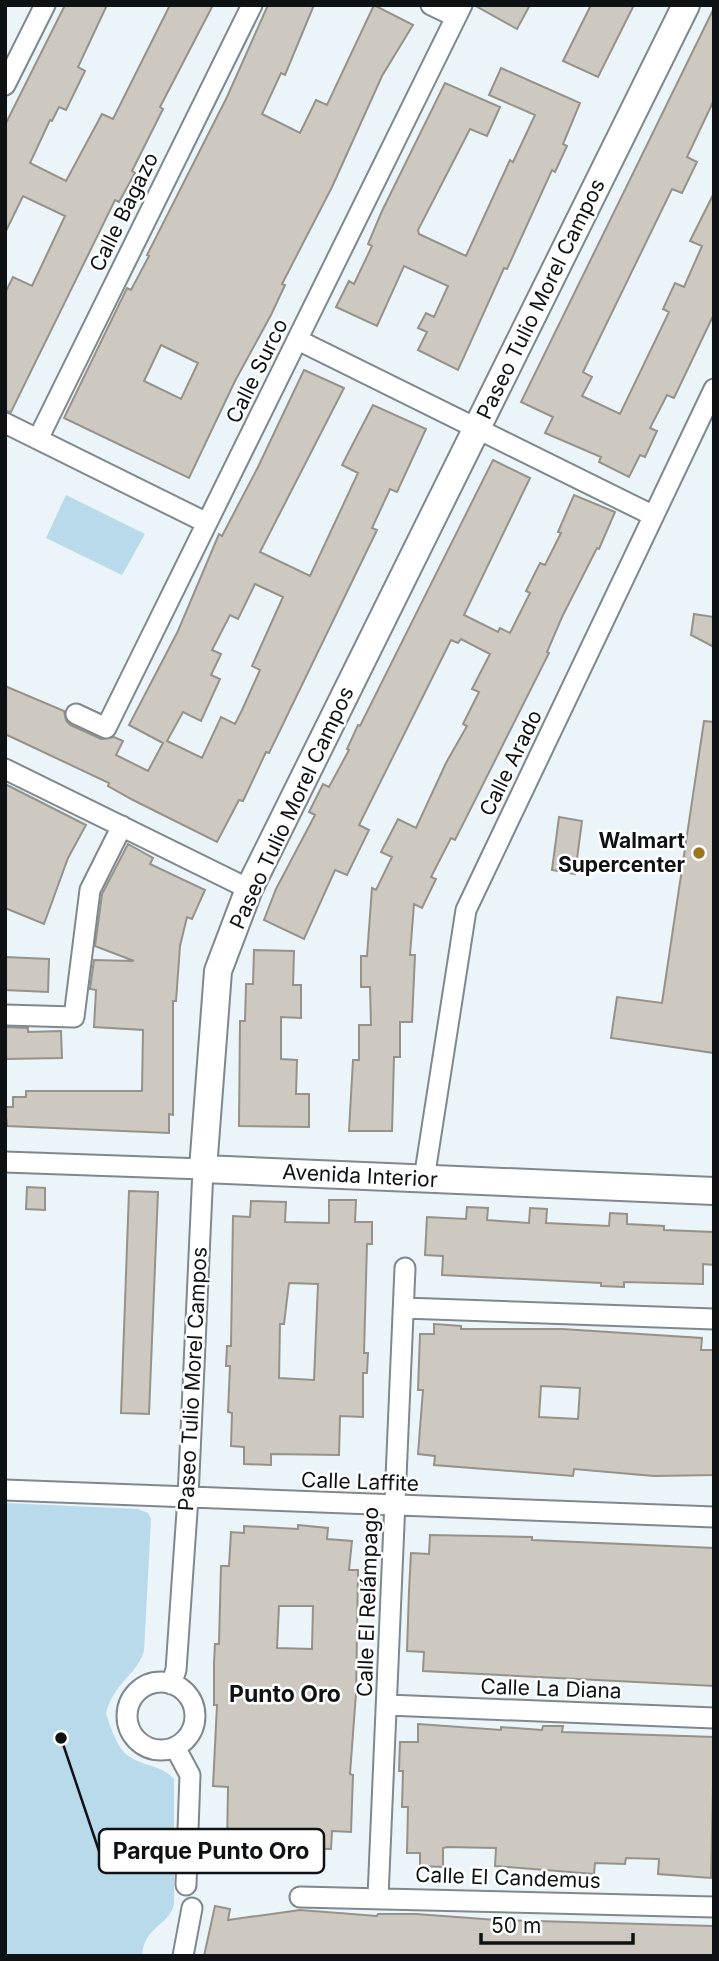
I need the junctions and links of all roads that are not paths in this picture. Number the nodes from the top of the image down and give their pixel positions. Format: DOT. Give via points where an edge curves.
graph roads {
  1 [pos="44,5"];
  2 [pos="252,5"];
  3 [pos="431,5"];
  4 [pos="686,5"];
  5 [pos="459,11"];
  6 [pos="5,85"];
  7 [pos="298,340"];
  8 [pos="714,389"];
  9 [pos="5,423"];
  10 [pos="477,428"];
  11 [pos="37,439"];
  12 [pos="652,515"];
  13 [pos="207,523"];
  14 [pos="76,714"];
  15 [pos="5,769"];
  16 [pos="122,826"];
  17 [pos="249,889"];
  18 [pos="5,1015"];
  19 [pos="5,1162"];
  20 [pos="203,1169"];
  21 [pos="424,1179"];
  22 [pos="714,1191"];
  23 [pos="405,1268"];
  24 [pos="404,1308"];
  25 [pos="714,1319"];
  26 [pos="5,1490"];
  27 [pos="188,1497"];
  28 [pos="394,1507"];
  29 [pos="714,1517"];
  30 [pos="172,1684"];
  31 [pos="387,1705"];
  32 [pos="714,1718"];
  33 [pos="175,1746"];
  34 [pos="186,1885"];
  35 [pos="300,1897"];
  36 [pos="378,1897"];
  37 [pos="714,1907"];
  38 [pos="191,1908"];
  39 [pos="183,1956"];
  1 -- 6 [label="street"];
  2 -- 11 [label="street, Calle Bagazo"];
  3 -- 5 [label="street"];
  4 -- 10 [label="street, Paseo Tulio Morel Campos"];
  5 -- 7 [label="street, Calle Surco"];
  7 -- 10 [label="street"];
  7 -- 13 [label="street, Calle Surco"];
  8 -- 12 [label="street, Calle Arado"];
  9 -- 11 [label="street"];
  10 -- 12 [label="street"];
  10 -- 17 [label="street, Paseo Tulio Morel Campos"];
  11 -- 13 [label="street"];
  12 -- 21 [label="street, Calle Arado" via="466,910"];
  13 -- 14 [label="street, Calle Surco" via="106,728"];
  15 -- 16 [label="street"];
  16 -- 17 [label="street"];
  16 -- 18 [label="street" via="90,890 74,1017"];
  17 -- 20 [label="street, Paseo Tulio Morel Campos" via="218,971"];
  19 -- 20 [label="street, Avenida Interior"];
  20 -- 21 [label="street, Avenida Interior"];
  20 -- 27 [label="street, Paseo Tulio Morel Campos"];
  21 -- 22 [label="street, Avenida Interior"];
  23 -- 24 [label="street, Calle El Relámpago"];
  24 -- 25 [label="street"];
  24 -- 28 [label="street, Calle El Relámpago"];
  26 -- 27 [label="street, Calle Laffite"];
  27 -- 28 [label="street, Calle Laffite"];
  27 -- 30 [label="street, Paseo Tulio Morel Campos"];
  28 -- 29 [label="street, Calle Laffite"];
  28 -- 31 [label="street, Calle El Relámpago"];
  30 -- 33 [label="street" via="189,1696 195,1722 190,1734"];
  30 -- 33 [label="street" via="153,1682 141,1688 131,1698 127,1724 142,1745 155,1750"];
  31 -- 32 [label="street, Calle La Diana"];
  31 -- 36 [label="street, Calle El Relámpago"];
  33 -- 34 [label="street" via="190,1775"];
  35 -- 36 [label="street, Calle El Candemus"];
  36 -- 37 [label="street, Calle El Candemus"];
  38 -- 39 [label="street"];
}
